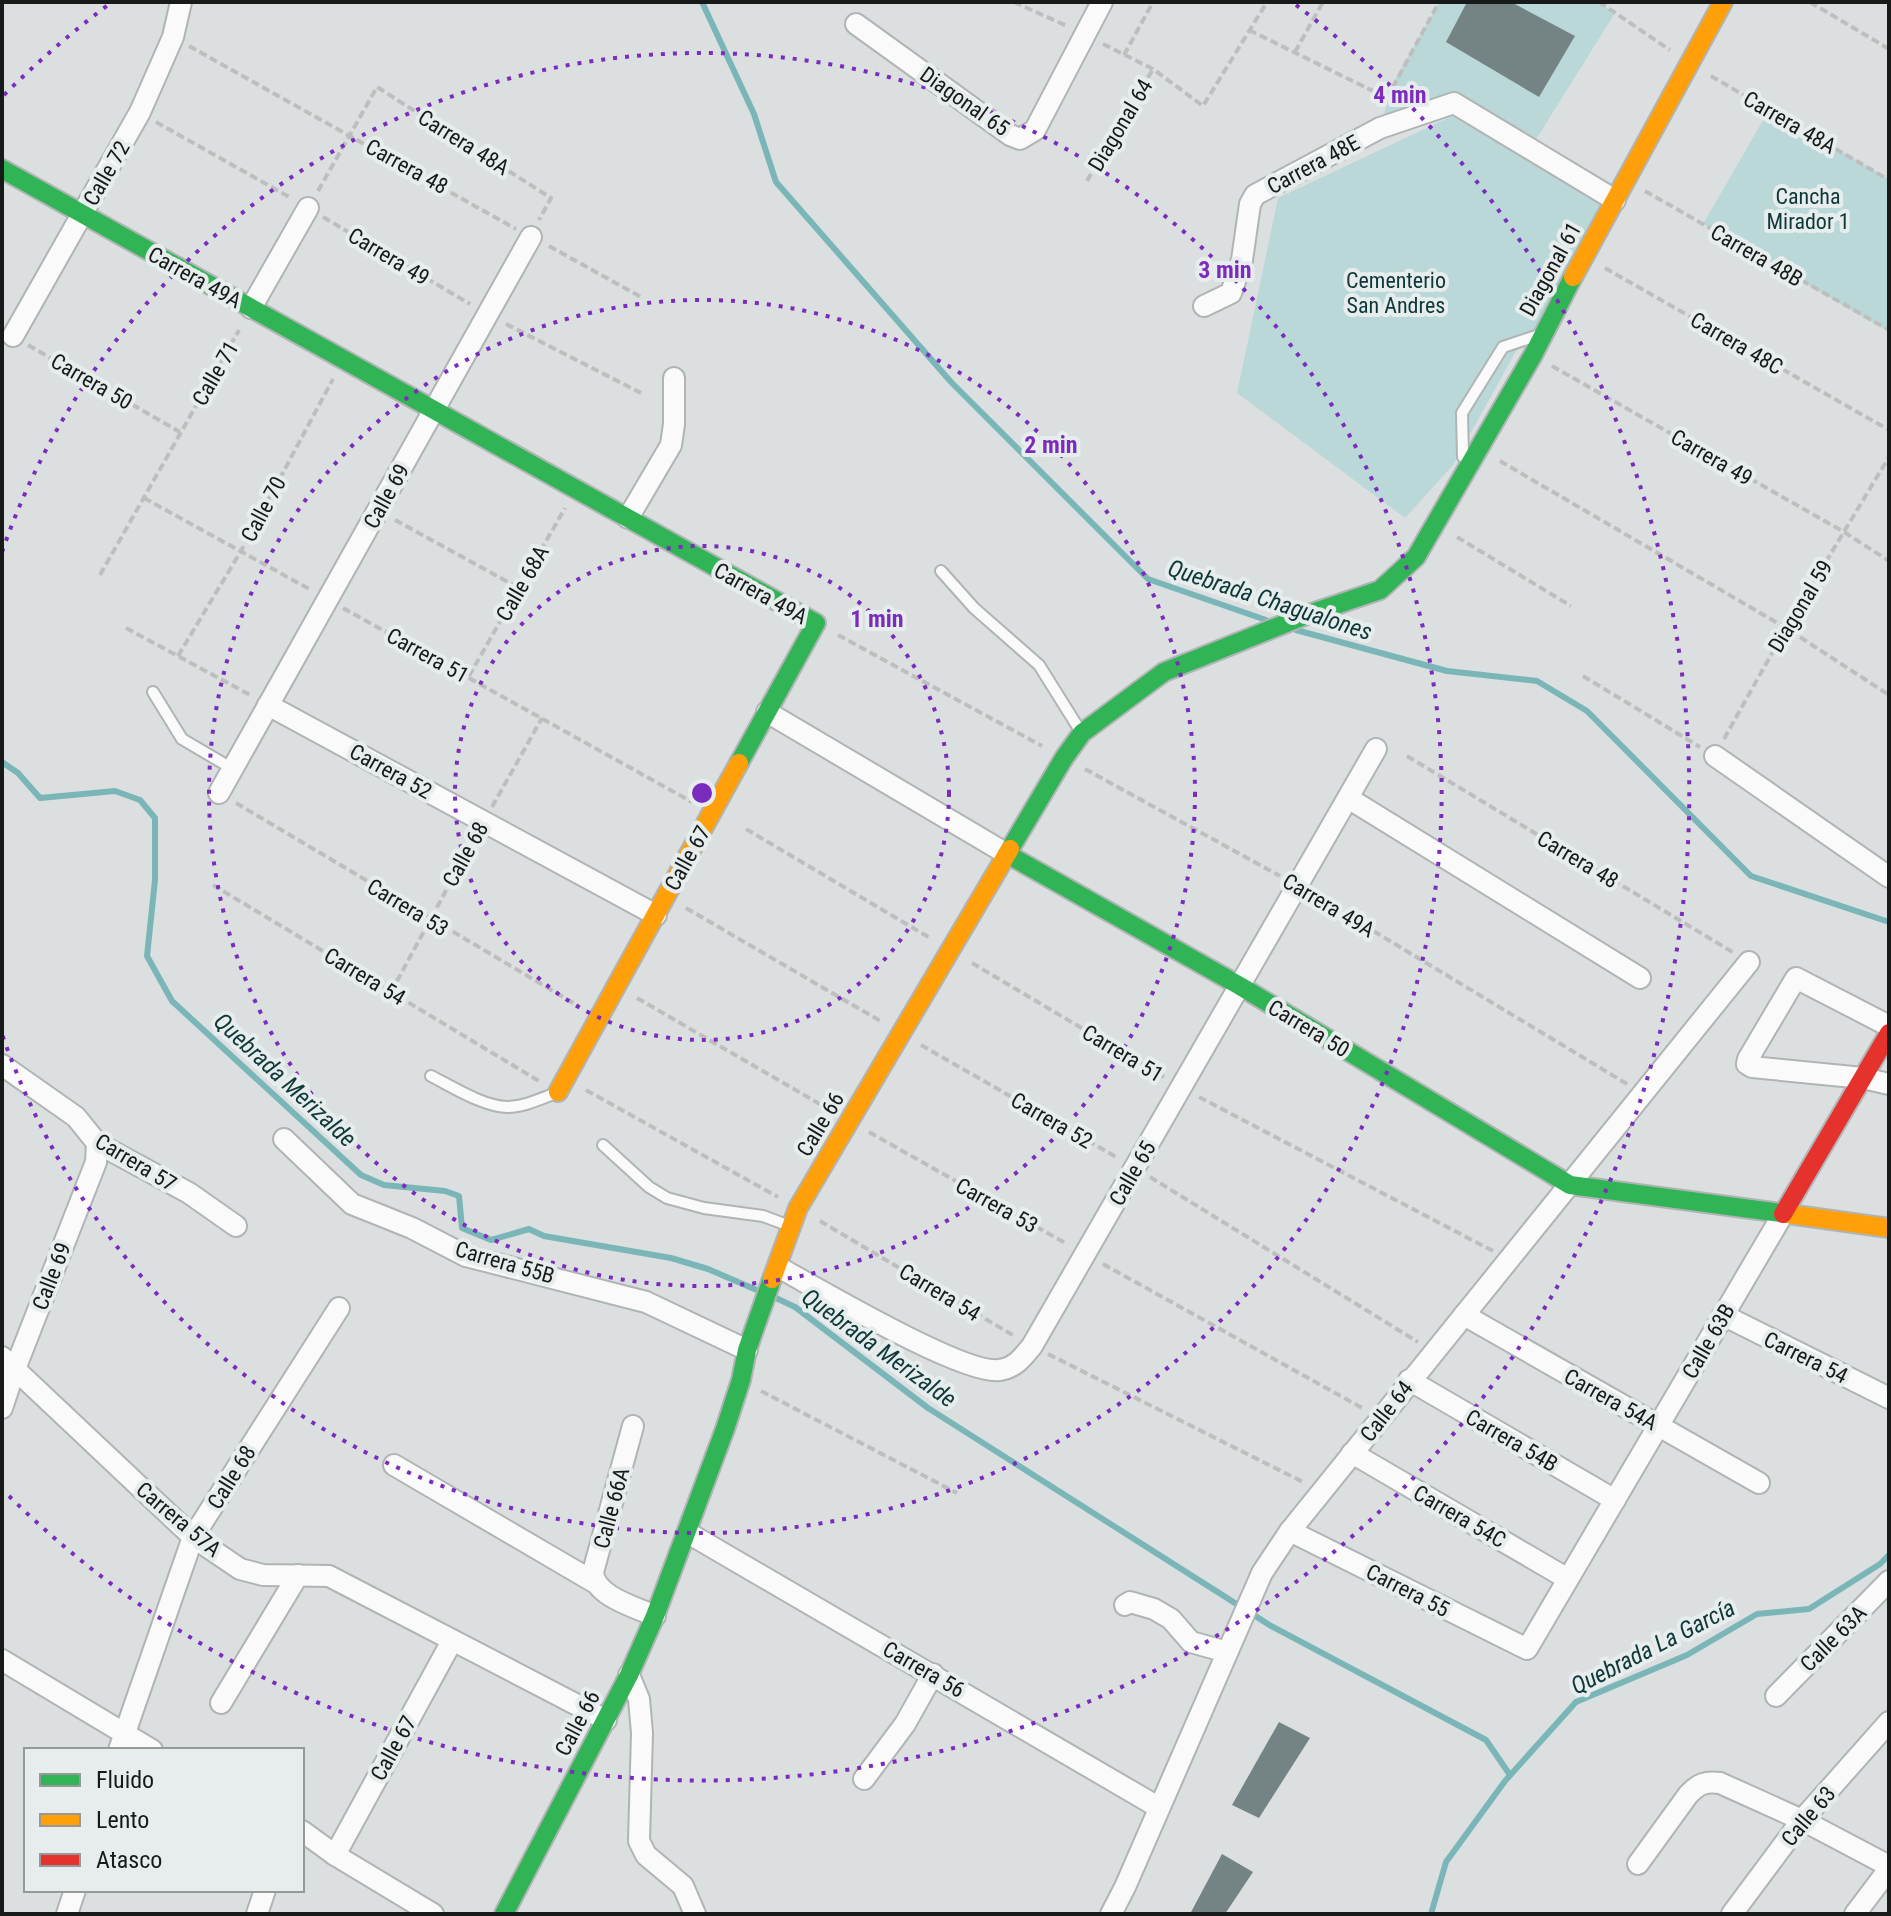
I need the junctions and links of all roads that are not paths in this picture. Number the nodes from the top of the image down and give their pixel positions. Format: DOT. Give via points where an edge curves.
graph roads {
  1 [pos="181,2"];
  2 [pos="1102,2"];
  3 [pos="1723,2"];
  4 [pos="856,24"];
  5 [pos="2,169"];
  6 [pos="1615,200"];
  7 [pos="308,208"];
  8 [pos="82,214"];
  9 [pos="531,237"];
  10 [pos="1204,306"];
  11 [pos="251,308"];
  12 [pos="1541,335"];
  13 [pos="13,336"];
  14 [pos="674,378"];
  15 [pos="433,409"];
  16 [pos="1464,471"];
  17 [pos="628,518"];
  18 [pos="1416,557"];
  19 [pos="941,571"];
  20 [pos="816,623"];
  21 [pos="153,692"];
  22 [pos="268,705"];
  23 [pos="767,712"];
  24 [pos="1082,733"];
  25 [pos="1376,749"];
  26 [pos="1715,756"];
  27 [pos="233,769"];
  28 [pos="219,793"];
  29 [pos="1348,798"];
  30 [pos="1007,854"];
  31 [pos="1889,877"];
  32 [pos="661,906"];
  33 [pos="1749,962"];
  34 [pos="1640,978"];
  35 [pos="1240,986"];
  36 [pos="1889,1026"];
  37 [pos="1889,1033"];
  38 [pos="2,1065"];
  39 [pos="431,1076"];
  40 [pos="1863,1078"];
  41 [pos="1889,1084"];
  42 [pos="562,1086"];
  43 [pos="284,1139"];
  44 [pos="97,1143"];
  45 [pos="603,1145"];
  46 [pos="1570,1185"];
  47 [pos="1783,1214"];
  48 [pos="236,1226"];
  49 [pos="793,1227"];
  50 [pos="1889,1228"];
  51 [pos="777,1269"];
  52 [pos="339,1308"];
  53 [pos="1464,1315"];
  54 [pos="1723,1315"];
  55 [pos="747,1350"];
  56 [pos="8,1363"];
  57 [pos="1409,1380"];
  58 [pos="1889,1398"];
  59 [pos="2,1408"];
  60 [pos="1658,1425"];
  61 [pos="633,1426"];
  62 [pos="1352,1453"];
  63 [pos="394,1465"];
  64 [pos="1759,1483"];
  65 [pos="1615,1500"];
  66 [pos="1290,1531"];
  67 [pos="688,1533"];
  68 [pos="193,1537"];
  69 [pos="298,1575"];
  70 [pos="1568,1579"];
  71 [pos="1889,1581"];
  72 [pos="597,1586"];
  73 [pos="1125,1605"];
  74 [pos="655,1616"];
  75 [pos="452,1641"];
  76 [pos="1527,1649"];
  77 [pos="1227,1652"];
  78 [pos="2,1660"];
  79 [pos="933,1674"];
  80 [pos="629,1675"];
  81 [pos="1776,1696"];
  82 [pos="221,1703"];
  83 [pos="606,1720"];
  84 [pos="1889,1722"];
  85 [pos="122,1743"];
  86 [pos="143,1748"];
  87 [pos="864,1779"];
  88 [pos="1158,1807"];
  89 [pos="1802,1820"];
  90 [pos="304,1832"];
  91 [pos="335,1855"];
  92 [pos="1638,1864"];
  93 [pos="1889,1868"];
  94 [pos="74,1892"];
  95 [pos="264,1892"];
  96 [pos="67,1914"];
  97 [pos="257,1914"];
  98 [pos="433,1914"];
  99 [pos="504,1914"];
  100 [pos="695,1914"];
  101 [pos="1111,1914"];
  102 [pos="1732,1914"];
  103 [pos="1855,1914"];
  1 -- 8 [label="street, Calle 72" via="173,37 140,112"];
  2 -- 4 [label="street, Diagonal 65" via="1035,130 1020,139"];
  3 -- 6 [label="street, Diagonal 61"];
  5 -- 8 [label="street, Carrera 49A"];
  6 -- 10 [label="street, Carrera 48E" via="1454,103 1380,128 1255,195 1231,293"];
  6 -- 12 [label="street, Diagonal 61"];
  7 -- 11 [label="street"];
  8 -- 11 [label="street, Carrera 49A"];
  8 -- 13 [label="street, Calle 72"];
  9 -- 15 [label="street, Calle 69"];
  11 -- 15 [label="street, Carrera 49A"];
  12 -- 16 [label="street, Diagonal 61"];
  12 -- 16 [label="lane" via="1503,347 1462,413"];
  14 -- 17 [label="street" via="671,445"];
  15 -- 17 [label="street, Carrera 49A"];
  15 -- 22 [label="street, Calle 69"];
  16 -- 18 [label="street, Diagonal 61"];
  17 -- 20 [label="street, Carrera 49A"];
  18 -- 24 [label="street, Calle 66" via="1380,590 1164,672"];
  19 -- 24 [label="lane" via="1039,665"];
  20 -- 23 [label="street, Calle 67"];
  21 -- 27 [label="lane" via="182,739"];
  22 -- 27 [label="street, Calle 69"];
  22 -- 32 [label="street, Carrera 52" via="484,822"];
  23 -- 30 [label="street, Carrera 50"];
  23 -- 32 [label="street, Calle 67"];
  24 -- 30 [label="street, Calle 66"];
  25 -- 29 [label="street, Calle 65"];
  26 -- 31 [label="street"];
  27 -- 28 [label="street, Calle 69"];
  29 -- 34 [label="street"];
  29 -- 35 [label="street, Calle 65"];
  30 -- 35 [label="street, Carrera 50"];
  30 -- 49 [label="street, Calle 66" via="798,1208"];
  32 -- 42 [label="street, Calle 67"];
  33 -- 46 [label="street, Calle 64"];
  35 -- 46 [label="street, Carrera 50"];
  35 -- 51 [label="street, Calle 65" via="1032,1346 1015,1366 996,1371 955,1360"];
  36 -- 40 [label="street" via="1796,978 1747,1064"];
  37 -- 40 [label="street, Calle 63B"];
  38 -- 44 [label="street, Carrera 57" via="76,1117"];
  39 -- 42 [label="lane" via="506,1107 523,1105"];
  40 -- 41 [label="street"];
  40 -- 47 [label="street, Calle 63B"];
  43 -- 55 [label="street, Carrera 55B" via="352,1204 466,1256 646,1302"];
  44 -- 48 [label="street, Carrera 57" via="189,1193"];
  44 -- 56 [label="street, Calle 69" via="96,1162"];
  45 -- 49 [label="lane" via="667,1198"];
  46 -- 47 [label="street, Carrera 50"];
  46 -- 53 [label="street, Calle 64"];
  47 -- 50 [label="street, Carrera 50"];
  47 -- 54 [label="street, Calle 63B"];
  49 -- 51 [label="street, Calle 66"];
  51 -- 55 [label="street, Calle 66"];
  52 -- 68 [label="street, Calle 68"];
  53 -- 57 [label="street, Calle 64"];
  53 -- 60 [label="street, Carrera 54A"];
  54 -- 58 [label="street, Carrera 54"];
  54 -- 60 [label="street, Calle 63B"];
  55 -- 67 [label="street, Calle 66"];
  56 -- 59 [label="street, Calle 69"];
  56 -- 68 [label="street, Carrera 57A"];
  57 -- 62 [label="street, Calle 64"];
  57 -- 65 [label="street, Carrera 54B"];
  60 -- 64 [label="street, Carrera 54A"];
  60 -- 65 [label="street, Calle 63B"];
  61 -- 72 [label="street, Calle 66A" via="593,1572"];
  62 -- 66 [label="street, Calle 64"];
  62 -- 70 [label="street, Carrera 54C"];
  63 -- 72 [label="street"];
  65 -- 70 [label="street, Calle 63B"];
  66 -- 76 [label="street, Carrera 55"];
  66 -- 77 [label="street, Calle 64" via="1262,1573"];
  67 -- 74 [label="street, Calle 66"];
  67 -- 79 [label="street, Carrera 56"];
  68 -- 69 [label="street, Carrera 57A" via="240,1569"];
  68 -- 85 [label="street, Calle 68"];
  69 -- 75 [label="street, Carrera 57A" via="329,1576"];
  69 -- 82 [label="street"];
  70 -- 76 [label="street, Calle 63B"];
  71 -- 81 [label="street, Calle 63A"];
  72 -- 74 [label="street"];
  73 -- 77 [label="street" via="1154,1609 1191,1642"];
  74 -- 80 [label="street, Calle 66"];
  75 -- 83 [label="street, Carrera 57A"];
  75 -- 91 [label="street, Calle 67"];
  77 -- 88 [label="street, Calle 64"];
  78 -- 85 [label="street"];
  79 -- 87 [label="street" via="905,1724"];
  79 -- 88 [label="street, Carrera 56"];
  80 -- 83 [label="street, Calle 66"];
  80 -- 100 [label="street" via="639,1699 642,1733 639,1841 646,1855 683,1886"];
  83 -- 99 [label="street, Calle 66"];
  84 -- 89 [label="street, Calle 63"];
  85 -- 86 [label="street"];
  88 -- 101 [label="street, Calle 64"];
  89 -- 92 [label="street" via="1708,1781 1688,1795"];
  89 -- 93 [label="street"];
  89 -- 102 [label="street, Calle 63"];
  90 -- 91 [label="street"];
  91 -- 98 [label="street"];
  93 -- 103 [label="street"];
  94 -- 96 [label="street"];
  95 -- 97 [label="street"];
}
